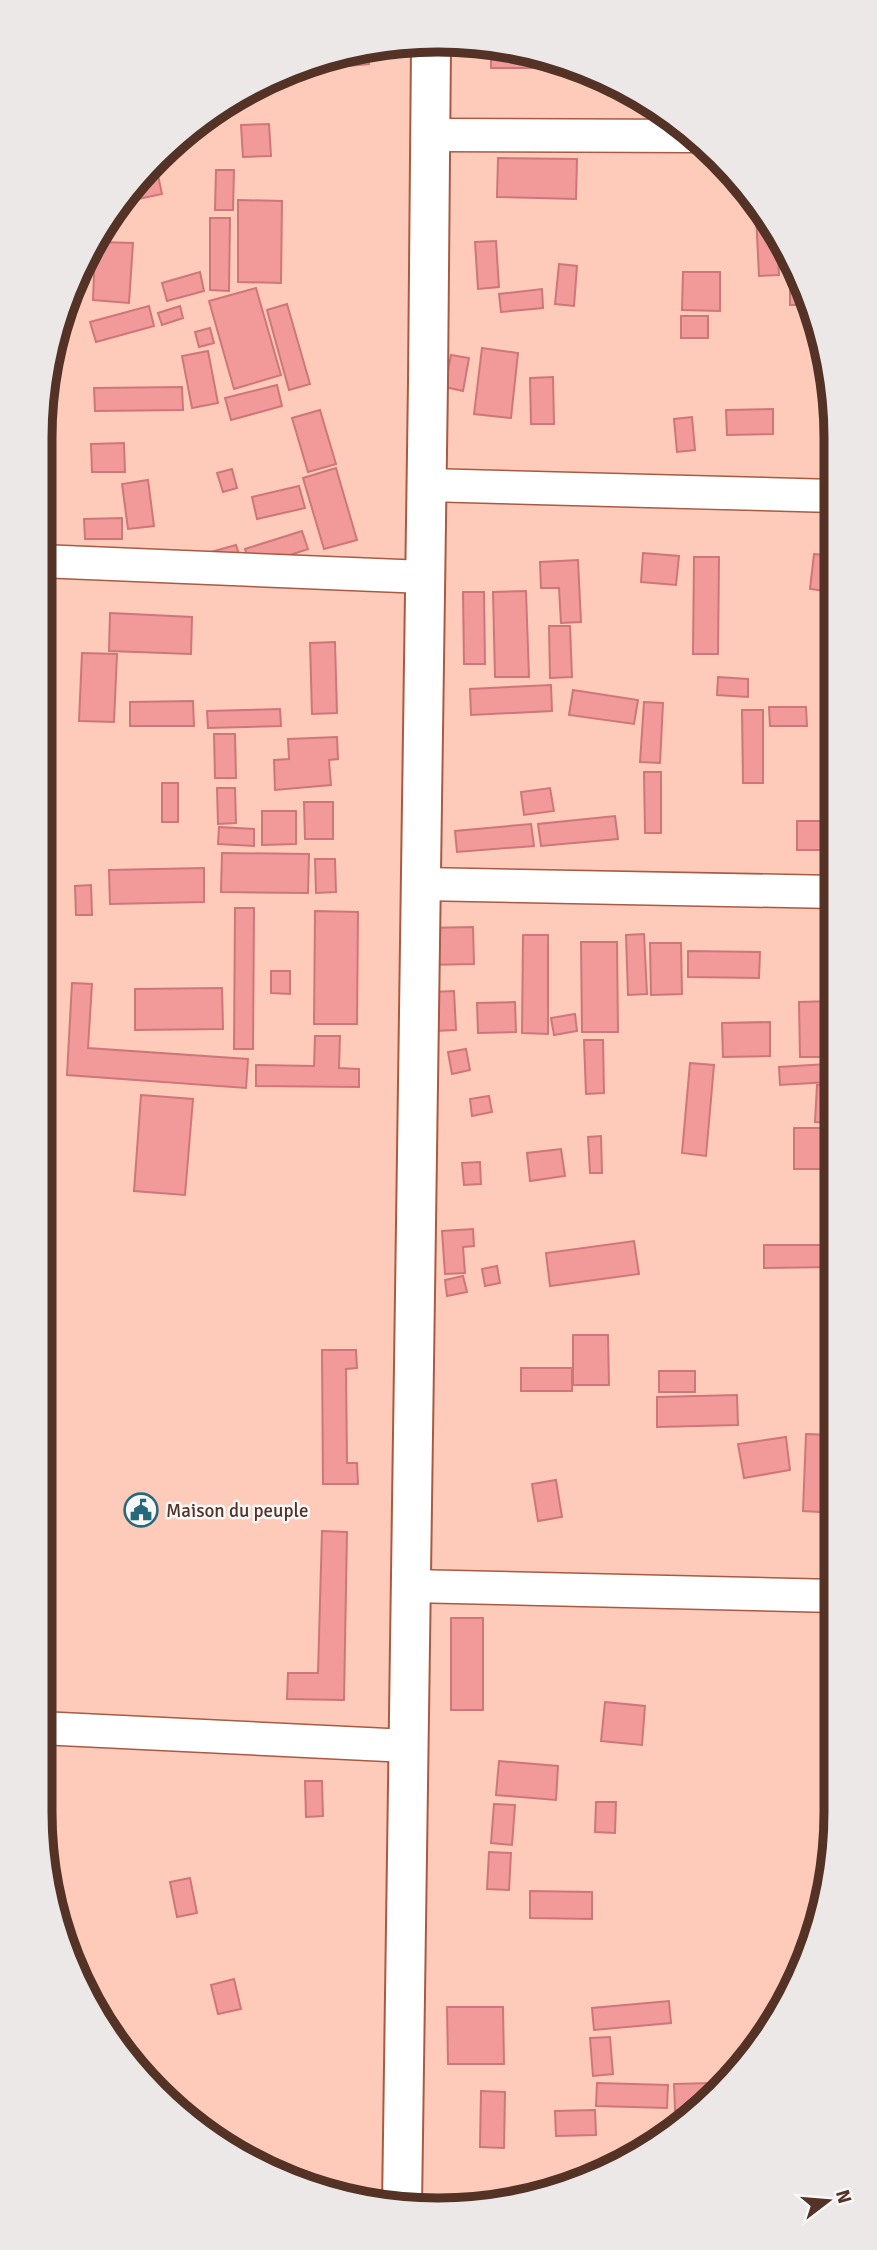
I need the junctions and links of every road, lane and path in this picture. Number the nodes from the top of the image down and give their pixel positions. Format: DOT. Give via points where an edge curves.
graph roads {
  1 [pos="431,52"];
  2 [pos="430,135"];
  3 [pos="678,136"];
  4 [pos="426,485"];
  5 [pos="824,496"];
  6 [pos="52,561"];
  7 [pos="425,577"];
  8 [pos="421,884"];
  9 [pos="824,892"];
  10 [pos="411,1586"];
  11 [pos="824,1596"];
  12 [pos="52,1729"];
  13 [pos="408,1746"];
  14 [pos="402,2196"];
  1 -- 2 [label="main road"];
  2 -- 3 [label="street"];
  2 -- 4 [label="main road"];
  4 -- 5 [label="street"];
  4 -- 7 [label="main road"];
  6 -- 7 [label="street"];
  7 -- 8 [label="main road"];
  8 -- 9 [label="street"];
  8 -- 10 [label="main road"];
  10 -- 11 [label="street"];
  10 -- 13 [label="main road"];
  12 -- 13 [label="street"];
  13 -- 14 [label="main road"];
}
